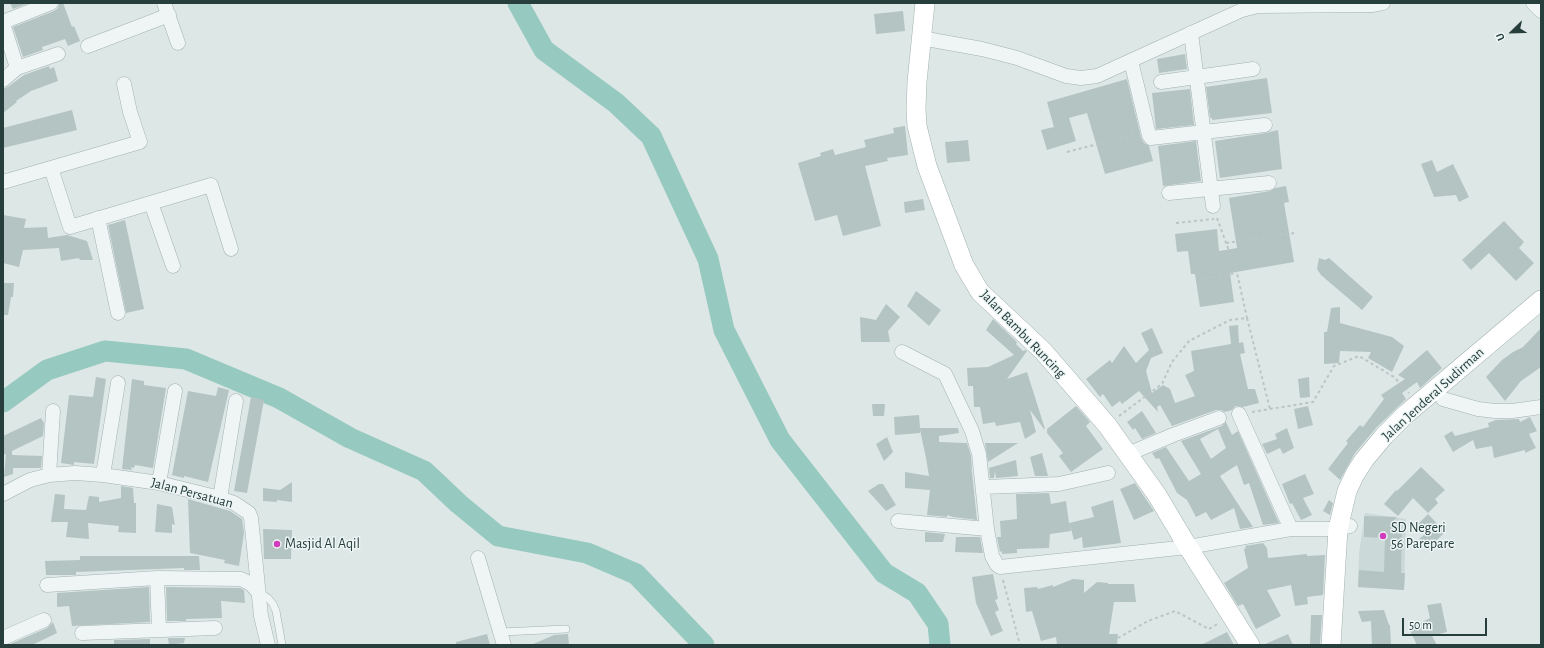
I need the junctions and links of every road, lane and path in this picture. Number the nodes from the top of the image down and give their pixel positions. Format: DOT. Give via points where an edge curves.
graph roads {
  1 [pos="51,3"];
  2 [pos="925,3"];
  3 [pos="1383,3"];
  4 [pos="1533,3"];
  5 [pos="166,9"];
  6 [pos="1541,11"];
  7 [pos="3,22"];
  8 [pos="1190,33"];
  9 [pos="921,38"];
  10 [pos="178,43"];
  11 [pos="88,46"];
  12 [pos="58,54"];
  13 [pos="1131,61"];
  14 [pos="17,68"];
  15 [pos="1253,70"];
  16 [pos="1197,78"];
  17 [pos="3,80"];
  18 [pos="1161,82"];
  19 [pos="124,84"];
  20 [pos="1265,125"];
  21 [pos="1148,131"];
  22 [pos="1204,133"];
  23 [pos="1066,152"];
  24 [pos="51,168"];
  25 [pos="3,182"];
  26 [pos="1269,183"];
  27 [pos="1211,188"];
  28 [pos="1169,193"];
  29 [pos="151,203"];
  30 [pos="1215,213"];
  31 [pos="98,218"];
  32 [pos="1176,223"];
  33 [pos="1294,232"];
  34 [pos="1226,243"];
  35 [pos="231,249"];
  36 [pos="173,266"];
  37 [pos="1237,273"];
  38 [pos="1201,279"];
  39 [pos="1541,300"];
  40 [pos="118,313"];
  41 [pos="1541,316"];
  42 [pos="1246,318"];
  43 [pos="902,352"];
  44 [pos="118,383"];
  45 [pos="175,392"];
  46 [pos="1443,399"];
  47 [pos="236,401"];
  48 [pos="1419,404"];
  49 [pos="1540,406"];
  50 [pos="1270,409"];
  51 [pos="53,411"];
  52 [pos="1239,414"];
  53 [pos="1219,418"];
  54 [pos="1106,425"];
  55 [pos="1128,454"];
  56 [pos="1108,473"];
  57 [pos="49,475"];
  58 [pos="103,475"];
  59 [pos="159,483"];
  60 [pos="984,487"];
  61 [pos="3,494"];
  62 [pos="220,498"];
  63 [pos="898,521"];
  64 [pos="1344,528"];
  65 [pos="987,529"];
  66 [pos="1291,529"];
  67 [pos="1188,547"];
  68 [pos="478,558"];
  69 [pos="1000,567"];
  70 [pos="157,578"];
  71 [pos="47,585"];
  72 [pos="257,591"];
  73 [pos="1232,615"];
  74 [pos="44,620"];
  75 [pos="215,628"];
  76 [pos="566,629"];
  77 [pos="159,630"];
  78 [pos="82,633"];
  79 [pos="3,638"];
  80 [pos="1118,638"];
  81 [pos="503,639"];
  82 [pos="268,645"];
  83 [pos="282,645"];
  84 [pos="1020,645"];
  85 [pos="1250,645"];
  86 [pos="1331,645"];
  87 [pos="1343,645"];
  1 -- 7 [label="street"];
  2 -- 9 [label="main road, Jalan Bambu Runcing"];
  3 -- 8 [label="street" via="1258,6 1242,10"];
  4 -- 6 [label="street"];
  5 -- 10 [label="street"];
  5 -- 11 [label="street"];
  7 -- 14 [label="street"];
  8 -- 13 [label="street"];
  8 -- 16 [label="street"];
  9 -- 13 [label="street" via="982,49 1017,58 1066,76 1081,78 1098,76"];
  9 -- 54 [label="main road, Jalan Bambu Runcing" via="917,126 927,166 964,265 980,292 1043,351"];
  12 -- 14 [label="street"];
  13 -- 21 [label="street"];
  14 -- 17 [label="street"];
  15 -- 16 [label="street"];
  16 -- 18 [label="street"];
  16 -- 22 [label="street"];
  19 -- 24 [label="street" via="140,142"];
  20 -- 22 [label="street"];
  21 -- 22 [label="street" via="1151,138"];
  21 -- 23 [label="path"];
  22 -- 27 [label="street"];
  24 -- 25 [label="street"];
  24 -- 31 [label="street" via="70,226"];
  26 -- 27 [label="street"];
  27 -- 28 [label="street"];
  27 -- 30 [label="street"];
  29 -- 31 [label="street"];
  29 -- 35 [label="street" via="211,185"];
  29 -- 36 [label="street"];
  30 -- 32 [label="path"];
  30 -- 34 [label="path"];
  31 -- 40 [label="street"];
  33 -- 34 [label="path"];
  34 -- 37 [label="path"];
  37 -- 38 [label="path"];
  37 -- 42 [label="path"];
  39 -- 48 [label="main road, Jalan Jenderal Sudirman"];
  41 -- 46 [label="main road, Jalan Jenderal Sudirman"];
  42 -- 50 [label="path"];
  42 -- 54 [label="path" via="1230,320 1189,341 1172,362 1162,384"];
  43 -- 60 [label="street" via="945,374 972,431 979,454"];
  44 -- 58 [label="street"];
  45 -- 59 [label="street"];
  46 -- 49 [label="street" via="1478,409 1496,411"];
  46 -- 64 [label="main road, Jalan Jenderal Sudirman" via="1402,434 1374,468 1364,483"];
  47 -- 62 [label="street"];
  48 -- 50 [label="path" via="1394,377 1359,356 1334,366 1313,402"];
  48 -- 64 [label="main road, Jalan Jenderal Sudirman" via="1384,436 1354,474 1347,491"];
  50 -- 52 [label="path"];
  51 -- 57 [label="street"];
  52 -- 66 [label="street"];
  53 -- 55 [label="street"];
  54 -- 55 [label="main road, Jalan Bambu Runcing"];
  55 -- 67 [label="main road, Jalan Bambu Runcing" via="1157,495"];
  56 -- 60 [label="street" via="1059,484"];
  57 -- 58 [label="street, Jalan Persatuan"];
  57 -- 61 [label="street, Jalan Persatuan" via="30,480"];
  58 -- 59 [label="street, Jalan Persatuan"];
  59 -- 62 [label="street, Jalan Persatuan"];
  60 -- 65 [label="street"];
  62 -- 72 [label="street, Jalan Persatuan" via="249,513 253,527"];
  63 -- 65 [label="street"];
  64 -- 66 [label="street"];
  64 -- 86 [label="main road, Jalan Jenderal Sudirman"];
  64 -- 87 [label="main road, Jalan Jenderal Sudirman"];
  65 -- 69 [label="street" via="992,556"];
  66 -- 67 [label="street"];
  67 -- 69 [label="street"];
  67 -- 73 [label="main road, Jalan Bambu Runcing"];
  68 -- 81 [label="street"];
  69 -- 84 [label="path"];
  70 -- 71 [label="street"];
  70 -- 72 [label="street" via="241,579"];
  70 -- 77 [label="street"];
  72 -- 82 [label="street, Jalan Persatuan" via="260,616"];
  72 -- 83 [label="lane" via="273,604"];
  73 -- 80 [label="path" via="1209,629 1175,610 1148,621"];
  73 -- 85 [label="main road, Jalan Bambu Runcing"];
  74 -- 79 [label="street"];
  75 -- 77 [label="street"];
  76 -- 81 [label="lane"];
  77 -- 78 [label="street"];
}
